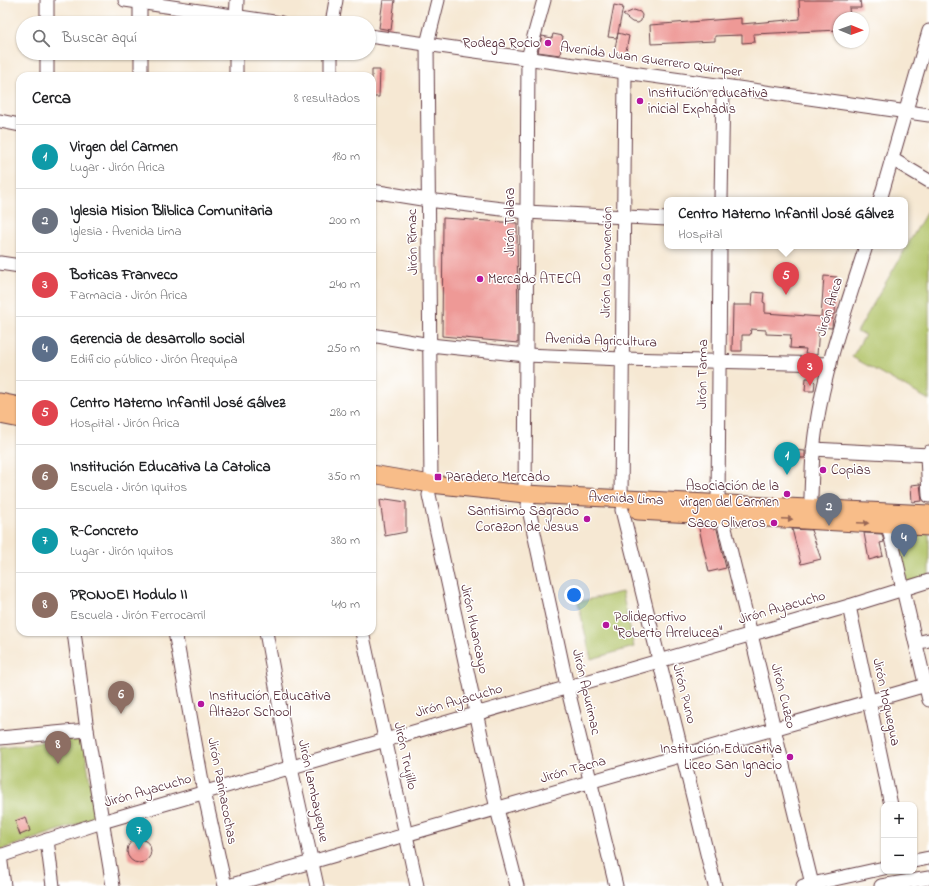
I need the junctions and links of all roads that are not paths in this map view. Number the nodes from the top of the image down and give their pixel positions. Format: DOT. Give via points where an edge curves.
graph roads {
  1 [pos="47,0"];
  2 [pos="125,0"];
  3 [pos="237,0"];
  4 [pos="336,0"];
  5 [pos="438,0"];
  6 [pos="544,0"];
  7 [pos="140,2"];
  8 [pos="47,16"];
  9 [pos="140,16"];
  10 [pos="215,16"];
  11 [pos="236,16"];
  12 [pos="333,16"];
  13 [pos="929,31"];
  14 [pos="376,37"];
  15 [pos="427,44"];
  16 [pos="528,58"];
  17 [pos="47,60"];
  18 [pos="141,60"];
  19 [pos="236,60"];
  20 [pos="331,60"];
  21 [pos="47,72"];
  22 [pos="141,72"];
  23 [pos="236,72"];
  24 [pos="331,72"];
  25 [pos="625,73"];
  26 [pos="723,86"];
  27 [pos="906,112"];
  28 [pos="929,115"];
  29 [pos="0,121"];
  30 [pos="16,124"];
  31 [pos="892,159"];
  32 [pos="929,181"];
  33 [pos="376,192"];
  34 [pos="721,197"];
  35 [pos="881,197"];
  36 [pos="428,200"];
  37 [pos="526,212"];
  38 [pos="623,216"];
  39 [pos="664,219"];
  40 [pos="720,249"];
  41 [pos="865,249"];
  42 [pos="0,263"];
  43 [pos="16,265"];
  44 [pos="376,336"];
  45 [pos="430,345"];
  46 [pos="526,355"];
  47 [pos="622,359"];
  48 [pos="719,360"];
  49 [pos="830,364"];
  50 [pos="0,402"];
  51 [pos="16,405"];
  52 [pos="0,415"];
  53 [pos="16,418"];
  54 [pos="813,450"];
  55 [pos="928,454"];
  56 [pos="376,475"];
  57 [pos="376,486"];
  58 [pos="430,490"];
  59 [pos="929,496"];
  60 [pos="527,500"];
  61 [pos="621,504"];
  62 [pos="720,509"];
  63 [pos="811,514"];
  64 [pos="929,514"];
  65 [pos="888,525"];
  66 [pos="929,527"];
  67 [pos="929,582"];
  68 [pos="904,589"];
  69 [pos="849,606"];
  70 [pos="751,634"];
  71 [pos="75,636"];
  72 [pos="176,636"];
  73 [pos="267,636"];
  74 [pos="363,636"];
  75 [pos="929,640"];
  76 [pos="916,643"];
  77 [pos="659,660"];
  78 [pos="926,685"];
  79 [pos="567,686"];
  80 [pos="929,700"];
  81 [pos="869,702"];
  82 [pos="476,713"];
  83 [pos="775,729"];
  84 [pos="87,730"];
  85 [pos="0,738"];
  86 [pos="385,740"];
  87 [pos="683,755"];
  88 [pos="291,768"];
  89 [pos="590,782"];
  90 [pos="204,792"];
  91 [pos="890,802"];
  92 [pos="497,809"];
  93 [pos="102,822"];
  94 [pos="406,835"];
  95 [pos="46,840"];
  96 [pos="0,856"];
  97 [pos="929,858"];
  98 [pos="917,860"];
  99 [pos="311,862"];
  100 [pos="881,869"];
  101 [pos="929,878"];
  102 [pos="808,885"];
  103 [pos="890,885"];
  104 [pos="4,886"];
  105 [pos="53,886"];
  106 [pos="113,886"];
  107 [pos="225,886"];
  108 [pos="228,886"];
  109 [pos="317,886"];
  110 [pos="417,886"];
  111 [pos="517,886"];
  112 [pos="616,886"];
  113 [pos="715,886"];
  1 -- 8 [label="street"];
  2 -- 7 [label="street"];
  3 -- 11 [label="street"];
  4 -- 12 [label="street"];
  5 -- 15 [label="street, Jirón Rímac"];
  6 -- 16 [label="street, Jirón Talara"];
  7 -- 9 [label="street"];
  7 -- 10 [label="street"];
  13 -- 27 [label="street"];
  14 -- 15 [label="street, Avenida Juan Guerrero Quimper"];
  15 -- 16 [label="street, Avenida Juan Guerrero Quimper"];
  15 -- 36 [label="street, Jirón Rímac"];
  16 -- 25 [label="street, Avenida Juan Guerrero Quimper"];
  16 -- 37 [label="street, Jirón Talara"];
  17 -- 21 [label="street"];
  18 -- 22 [label="street"];
  19 -- 23 [label="street"];
  20 -- 24 [label="street"];
  25 -- 26 [label="street, Avenida Juan Guerrero Quimper"];
  25 -- 38 [label="street, Jirón La Convención"];
  26 -- 27 [label="street, Avenida Juan Guerrero Quimper"];
  26 -- 34 [label="street"];
  27 -- 28 [label="street, Avenida Juan Guerrero Quimper"];
  27 -- 31 [label="street"];
  29 -- 30 [label="street"];
  31 -- 32 [label="street"];
  31 -- 35 [label="street"];
  33 -- 36 [label="street"];
  36 -- 37 [label="street"];
  36 -- 45 [label="street, Jirón Rímac"];
  37 -- 38 [label="street"];
  37 -- 46 [label="street, Jirón Talara"];
  38 -- 39 [label="street"];
  38 -- 47 [label="street, Jirón La Convención"];
  40 -- 48 [label="street, Jirón Tarma"];
  41 -- 49 [label="street, Jirón Arica"];
  42 -- 43 [label="street"];
  44 -- 45 [label="street, Avenida Agricultura"];
  45 -- 46 [label="street, Avenida Agricultura"];
  45 -- 58 [label="street, Jirón Rímac"];
  46 -- 47 [label="street, Avenida Agricultura"];
  46 -- 60 [label="street, Jirón Talara"];
  47 -- 48 [label="street, Avenida Agricultura"];
  47 -- 61 [label="street, Jirón La Convención"];
  48 -- 49 [label="street, Avenida Agricultura"];
  48 -- 62 [label="street, Jirón Tarma"];
  49 -- 54 [label="street, Jirón Arica" via="819,408"];
  50 -- 51 [label="main road"];
  52 -- 53 [label="main road"];
  54 -- 55 [label="street"];
  54 -- 63 [label="street, Jirón Arica"];
  55 -- 59 [label="street"];
  56 -- 58 [label="main road, Avenida Lima"];
  57 -- 58 [label="main road, Avenida Lima"];
  58 -- 60 [label="main road, Avenida Lima"];
  58 -- 82 [label="street, Jirón Huancayo"];
  60 -- 61 [label="main road, Avenida Lima"];
  60 -- 79 [label="street, Jirón Apurimac"];
  61 -- 62 [label="main road, Avenida Lima"];
  61 -- 77 [label="street, Jirón Puno"];
  62 -- 63 [label="main road, Avenida Lima"];
  62 -- 70 [label="street, Jirón Cuzco"];
  63 -- 64 [label="main road, Avenida Lima"];
  63 -- 65 [label="main road, Avenida Lima, one-way"];
  65 -- 66 [label="main road, Avenida Lima"];
  65 -- 68 [label="street"];
  67 -- 68 [label="street, Jirón Ayacucho"];
  68 -- 69 [label="street, Jirón Ayacucho"];
  68 -- 76 [label="street"];
  69 -- 70 [label="street, Jirón Ayacucho"];
  69 -- 81 [label="street, Jirón Moquegua"];
  70 -- 77 [label="street, Jirón Ayacucho"];
  70 -- 83 [label="street, Jirón Cuzco"];
  71 -- 84 [label="street"];
  72 -- 90 [label="street, Jirón Parinacochas"];
  73 -- 88 [label="street, Jirón Lambayeque"];
  74 -- 86 [label="street, Jirón Trujillo"];
  75 -- 76 [label="street"];
  76 -- 78 [label="street"];
  77 -- 79 [label="street, Jirón Ayacucho"];
  77 -- 87 [label="street, Jirón Puno"];
  78 -- 80 [label="street"];
  78 -- 81 [label="street, Jirón Tacna"];
  79 -- 82 [label="street, Jirón Ayacucho"];
  79 -- 89 [label="street, Jirón Apurimac"];
  81 -- 83 [label="street, Jirón Tacna"];
  81 -- 91 [label="street, Jirón Moquegua"];
  82 -- 86 [label="street, Jirón Ayacucho"];
  82 -- 92 [label="street, Jirón Huancayo"];
  83 -- 87 [label="street, Jirón Tacna"];
  83 -- 102 [label="street, Jirón Cuzco"];
  84 -- 85 [label="street"];
  84 -- 93 [label="street"];
  86 -- 88 [label="street, Jirón Ayacucho"];
  86 -- 94 [label="street, Jirón Trujillo"];
  87 -- 89 [label="street, Jirón Tacna"];
  87 -- 113 [label="street, Jirón Puno"];
  88 -- 90 [label="street, Jirón Ayacucho"];
  88 -- 99 [label="street, Jirón Lambayeque"];
  89 -- 92 [label="street, Jirón Tacna"];
  89 -- 112 [label="street, Jirón Apurimac"];
  90 -- 93 [label="street, Jirón Ayacucho"];
  90 -- 107 [label="street, Jirón Parinacochas"];
  92 -- 94 [label="street, Jirón Tacna"];
  92 -- 111 [label="street, Jirón Huancayo"];
  93 -- 95 [label="street, Jirón Ayacucho"];
  93 -- 106 [label="street"];
  94 -- 99 [label="street, Jirón Tacna"];
  94 -- 110 [label="street, Jirón Trujillo"];
  95 -- 96 [label="street, Jirón Ayacucho"];
  95 -- 105 [label="street"];
  96 -- 104 [label="street"];
  97 -- 98 [label="street"];
  99 -- 108 [label="street, Jirón Tacna"];
  99 -- 109 [label="street, Jirón Lambayeque"];
  100 -- 102 [label="street"];
  101 -- 103 [label="street"];
}
